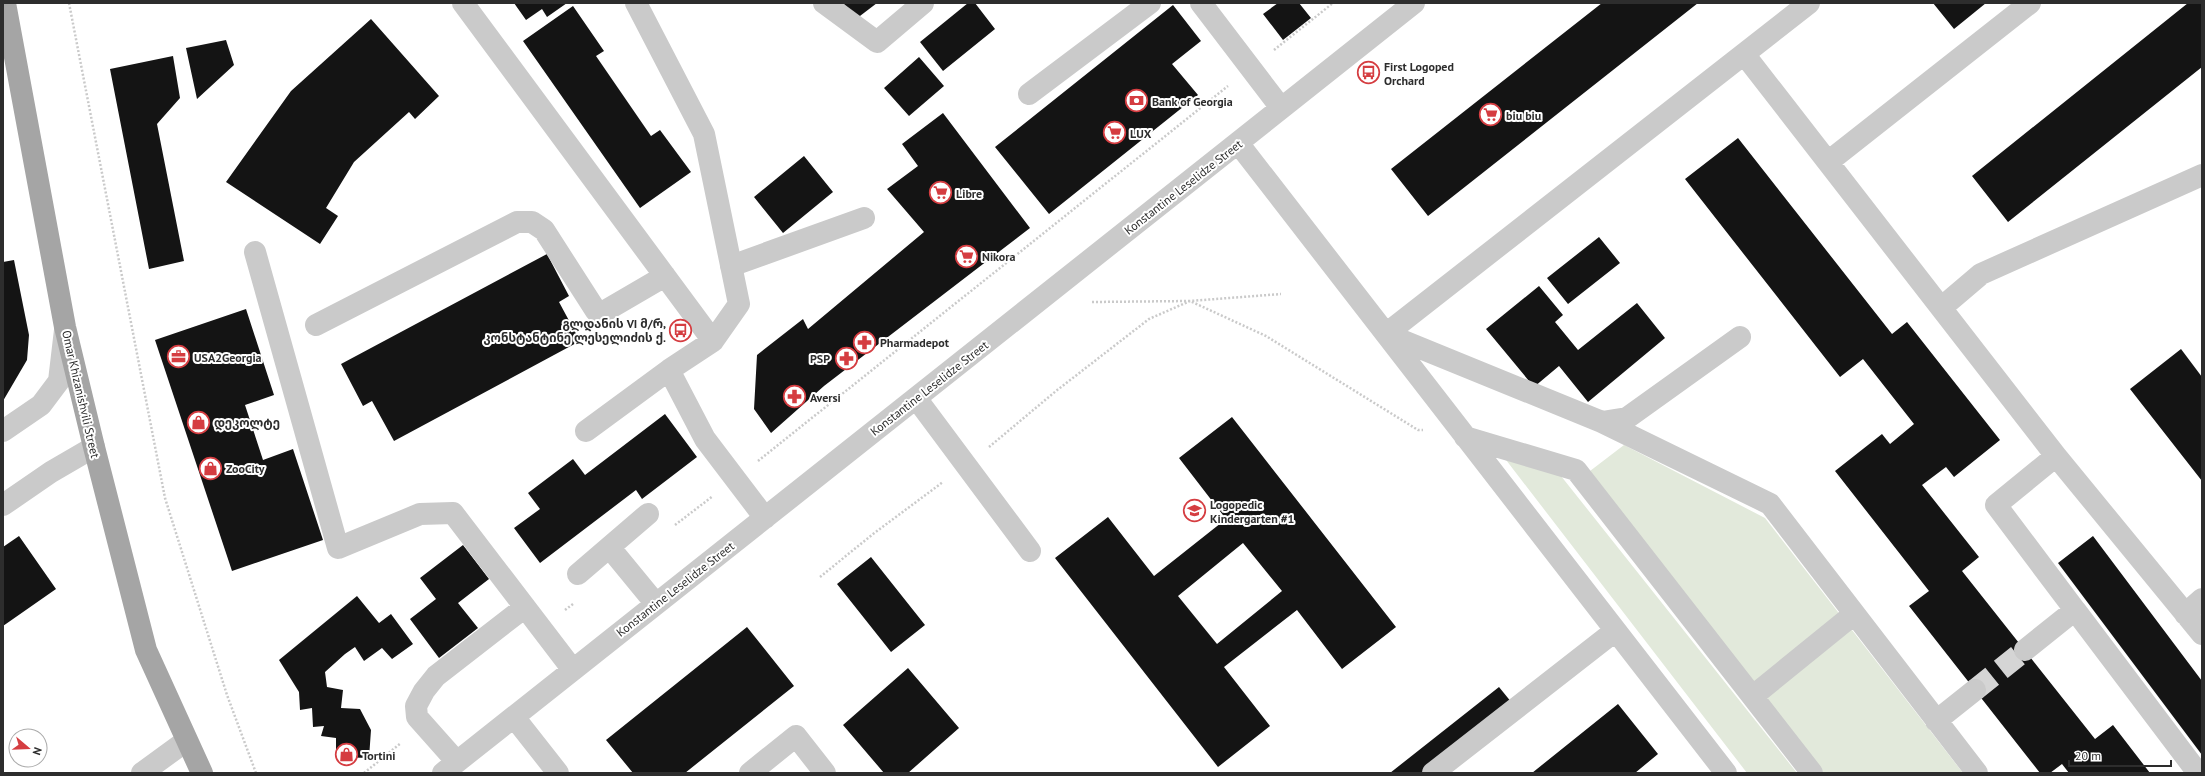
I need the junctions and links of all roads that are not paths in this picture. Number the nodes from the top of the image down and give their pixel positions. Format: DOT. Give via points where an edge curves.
graph roads {
  1 [pos="5,3"];
  2 [pos="463,3"];
  3 [pos="636,3"];
  4 [pos="824,3"];
  5 [pos="923,3"];
  6 [pos="1150,3"];
  7 [pos="1201,3"];
  8 [pos="1414,3"];
  9 [pos="1809,3"];
  10 [pos="2030,3"];
  11 [pos="1744,54"];
  12 [pos="1029,94"];
  13 [pos="1281,108"];
  14 [pos="1238,143"];
  15 [pos="1828,162"];
  16 [pos="2202,175"];
  17 [pos="864,218"];
  18 [pos="255,252"];
  19 [pos="731,266"];
  20 [pos="665,276"];
  21 [pos="1941,308"];
  22 [pos="316,325"];
  23 [pos="65,327"];
  24 [pos="1386,334"];
  25 [pos="1740,337"];
  26 [pos="713,341"];
  27 [pos="669,370"];
  28 [pos="916,398"];
  29 [pos="1602,422"];
  30 [pos="3,431"];
  31 [pos="586,432"];
  32 [pos="1465,437"];
  33 [pos="94,448"];
  34 [pos="2056,456"];
  35 [pos="3,505"];
  36 [pos="648,514"];
  37 [pos="765,518"];
  38 [pos="610,548"];
  39 [pos="1030,551"];
  40 [pos="578,574"];
  41 [pos="2202,599"];
  42 [pos="656,604"];
  43 [pos="525,607"];
  44 [pos="2075,610"];
  45 [pos="1854,614"];
  46 [pos="2185,614"];
  47 [pos="1615,631"];
  48 [pos="2202,634"];
  49 [pos="2025,650"];
  50 [pos="573,670"];
  51 [pos="1975,690"];
  52 [pos="1753,696"];
  53 [pos="514,717"];
  54 [pos="1936,721"];
  55 [pos="186,741"];
  56 [pos="450,768"];
  57 [pos="142,773"];
  58 [pos="202,773"];
  59 [pos="558,773"];
  60 [pos="750,773"];
  61 [pos="825,773"];
  62 [pos="1433,773"];
  63 [pos="1726,773"];
  64 [pos="1812,773"];
  65 [pos="1977,773"];
  66 [pos="2198,773"];
  1 -- 23 [label="main road, Omar Khizanishvili Street"];
  2 -- 20 [label="street"];
  3 -- 19 [label="street" via="704,134"];
  4 -- 5 [label="street" via="877,42"];
  6 -- 12 [label="street"];
  7 -- 13 [label="street"];
  8 -- 13 [label="street, Konstantine Leselidze Street"];
  9 -- 11 [label="street"];
  10 -- 15 [label="street"];
  11 -- 15 [label="street"];
  11 -- 24 [label="street"];
  13 -- 14 [label="street, Konstantine Leselidze Street"];
  14 -- 24 [label="street"];
  14 -- 28 [label="street, Konstantine Leselidze Street"];
  15 -- 21 [label="street"];
  16 -- 21 [label="street" via="1981,274"];
  17 -- 19 [label="street"];
  18 -- 43 [label="street" via="338,548 420,514 453,513"];
  19 -- 26 [label="street" via="738,304"];
  20 -- 22 [label="street" via="601,313 596,311 544,230 532,222 517,222"];
  20 -- 26 [label="street"];
  21 -- 34 [label="street"];
  23 -- 30 [label="street" via="59,381 41,405"];
  23 -- 33 [label="main road, Omar Khizanishvili Street"];
  24 -- 29 [label="street"];
  24 -- 32 [label="street"];
  25 -- 29 [label="street" via="1627,418"];
  26 -- 27 [label="street"];
  27 -- 31 [label="street"];
  27 -- 37 [label="street" via="705,439"];
  28 -- 37 [label="street, Konstantine Leselidze Street"];
  28 -- 39 [label="street"];
  29 -- 45 [label="street" via="1770,504"];
  32 -- 47 [label="street"];
  32 -- 52 [label="street" via="1576,470"];
  33 -- 35 [label="street" via="51,472"];
  33 -- 55 [label="main road, Omar Khizanishvili Street" via="146,650"];
  34 -- 44 [label="street" via="1996,505"];
  34 -- 46 [label="street"];
  36 -- 38 [label="street"];
  37 -- 42 [label="street, Konstantine Leselidze Street"];
  38 -- 40 [label="street"];
  38 -- 42 [label="street"];
  41 -- 46 [label="street"];
  42 -- 50 [label="street, Konstantine Leselidze Street"];
  43 -- 50 [label="street"];
  43 -- 56 [label="street" via="436,676 416,706 417,717"];
  44 -- 49 [label="street"];
  44 -- 66 [label="street"];
  45 -- 52 [label="street"];
  45 -- 54 [label="street"];
  46 -- 48 [label="street"];
  47 -- 62 [label="street"];
  47 -- 63 [label="street"];
  50 -- 53 [label="street, Konstantine Leselidze Street"];
  51 -- 54 [label="street"];
  52 -- 64 [label="street"];
  53 -- 56 [label="street, Konstantine Leselidze Street"];
  53 -- 59 [label="street"];
  54 -- 65 [label="street"];
  55 -- 57 [label="street"];
  55 -- 58 [label="main road, Omar Khizanishvili Street"];
  60 -- 61 [label="street" via="796,736"];
}
